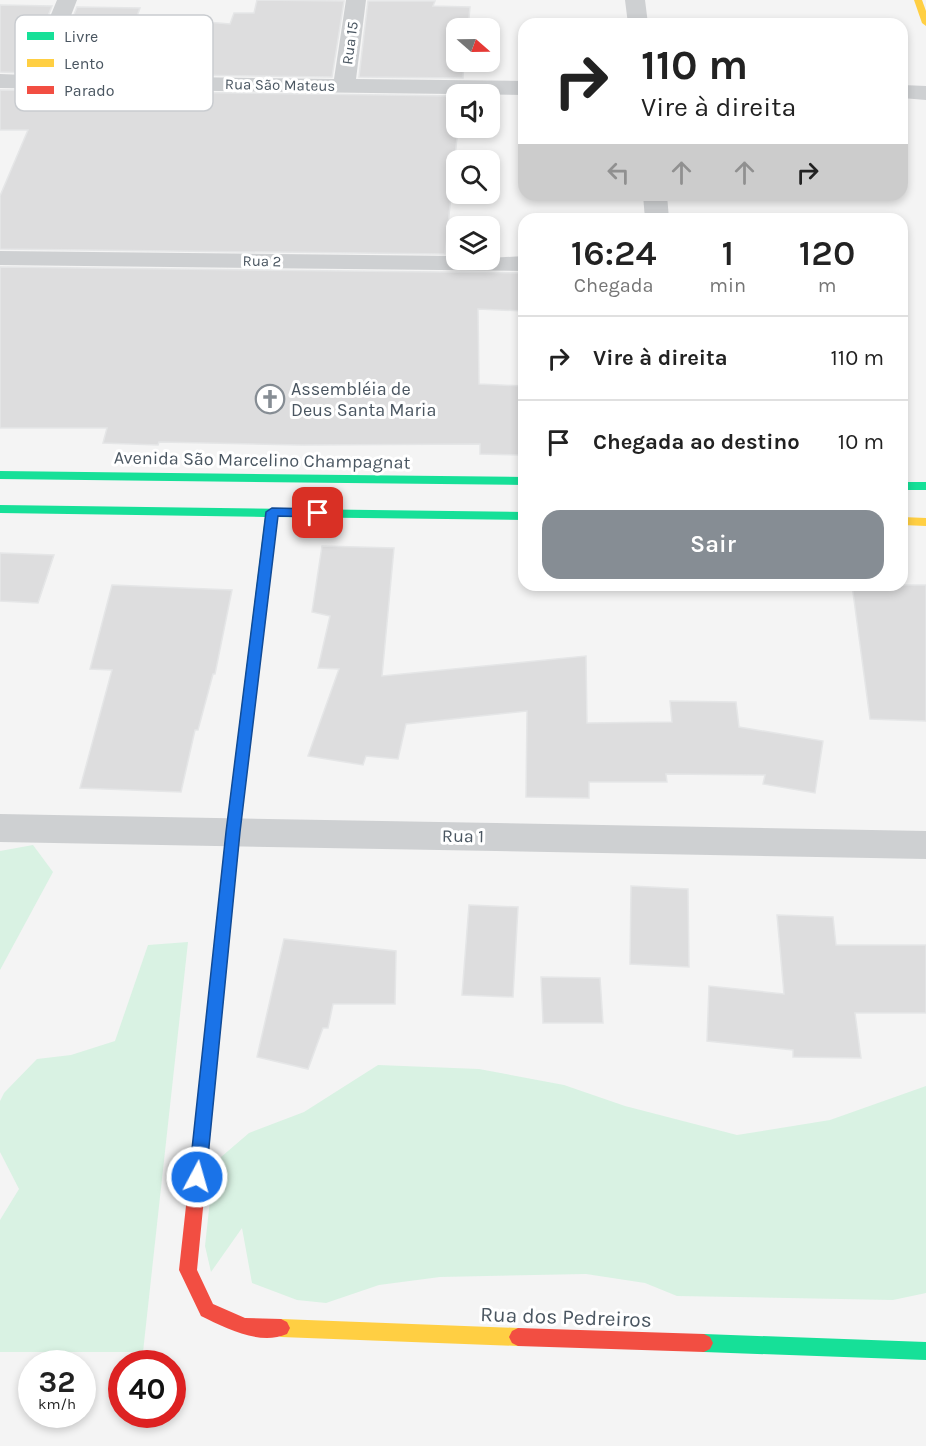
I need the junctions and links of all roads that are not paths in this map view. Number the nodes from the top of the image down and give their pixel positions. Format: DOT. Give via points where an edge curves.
graph roads {
  1 [pos="66,0"];
  2 [pos="356,0"];
  3 [pos="635,0"];
  4 [pos="60,15"];
  5 [pos="637,18"];
  6 [pos="0,81"];
  7 [pos="15,81"];
  8 [pos="213,84"];
  9 [pos="344,86"];
  10 [pos="518,88"];
  11 [pos="908,92"];
  12 [pos="926,93"];
  13 [pos="0,258"];
  14 [pos="518,264"];
  15 [pos="0,475"];
  16 [pos="518,481"];
  17 [pos="908,486"];
  18 [pos="926,486"];
  19 [pos="0,508"];
  20 [pos="272,512"];
  21 [pos="518,516"];
  22 [pos="908,521"];
  23 [pos="926,522"];
  24 [pos="0,828"];
  25 [pos="233,832"];
  26 [pos="926,845"];
  27 [pos="926,1351"];
  1 -- 4 [label="street"];
  2 -- 9 [label="street, Rua 15"];
  3 -- 5 [label="street"];
  6 -- 7 [label="street, Rua São Mateus"];
  8 -- 9 [label="street, Rua São Mateus"];
  9 -- 10 [label="street, Rua São Mateus"];
  11 -- 12 [label="street"];
  13 -- 14 [label="street, Rua 2"];
  15 -- 16 [label="street, Avenida São Marcelino Champagnat"];
  17 -- 18 [label="street"];
  19 -- 20 [label="street"];
  20 -- 21 [label="street"];
  20 -- 25 [label="street"];
  22 -- 23 [label="street"];
  24 -- 25 [label="street, Rua 1"];
  25 -- 26 [label="street, Rua 1"];
  25 -- 27 [label="street, Rua dos Pedreiros" via="188,1270 207,1310 244,1327"];
}
